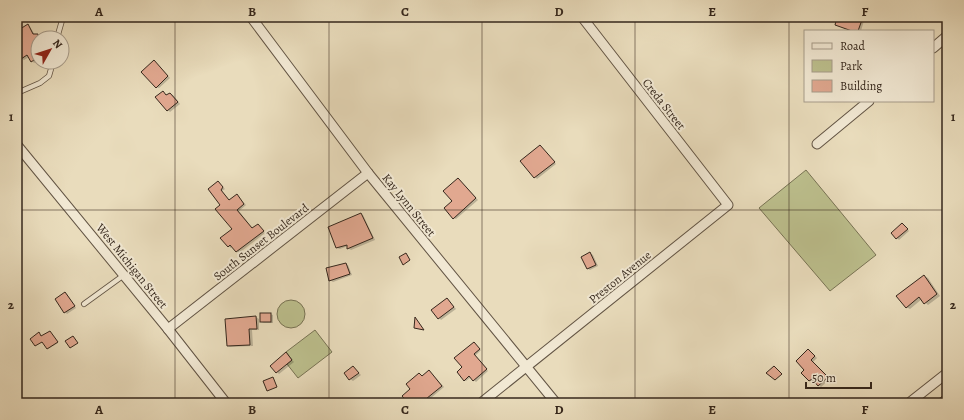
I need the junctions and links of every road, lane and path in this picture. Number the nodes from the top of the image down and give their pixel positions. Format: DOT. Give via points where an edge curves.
graph roads {
  1 [pos="63,17"];
  2 [pos="251,17"];
  3 [pos="582,17"];
  4 [pos="59,30"];
  5 [pos="947,36"];
  6 [pos="934,47"];
  7 [pos="51,70"];
  8 [pos="17,93"];
  9 [pos="868,102"];
  10 [pos="817,144"];
  11 [pos="17,145"];
  12 [pos="368,173"];
  13 [pos="728,205"];
  14 [pos="124,275"];
  15 [pos="84,304"];
  16 [pos="168,329"];
  17 [pos="527,367"];
  18 [pos="947,373"];
  19 [pos="226,403"];
  20 [pos="481,403"];
  21 [pos="556,403"];
  22 [pos="909,403"];
  1 -- 4 [label="lane"];
  2 -- 12 [label="street, Kay Lynn Street"];
  3 -- 13 [label="street, Creda Street"];
  5 -- 6 [label="street"];
  7 -- 8 [label="lane" via="49,76 40,83"];
  9 -- 10 [label="street"];
  11 -- 14 [label="street, West Michigan Street"];
  12 -- 16 [label="street, South Sunset Boulevard"];
  12 -- 17 [label="street, Kay Lynn Street"];
  13 -- 17 [label="street, Preston Avenue"];
  14 -- 15 [label="lane"];
  14 -- 16 [label="street, West Michigan Street"];
  16 -- 19 [label="street, West Michigan Street"];
  17 -- 20 [label="street, Preston Avenue"];
  17 -- 21 [label="street, Kay Lynn Street"];
  18 -- 22 [label="street"];
}
